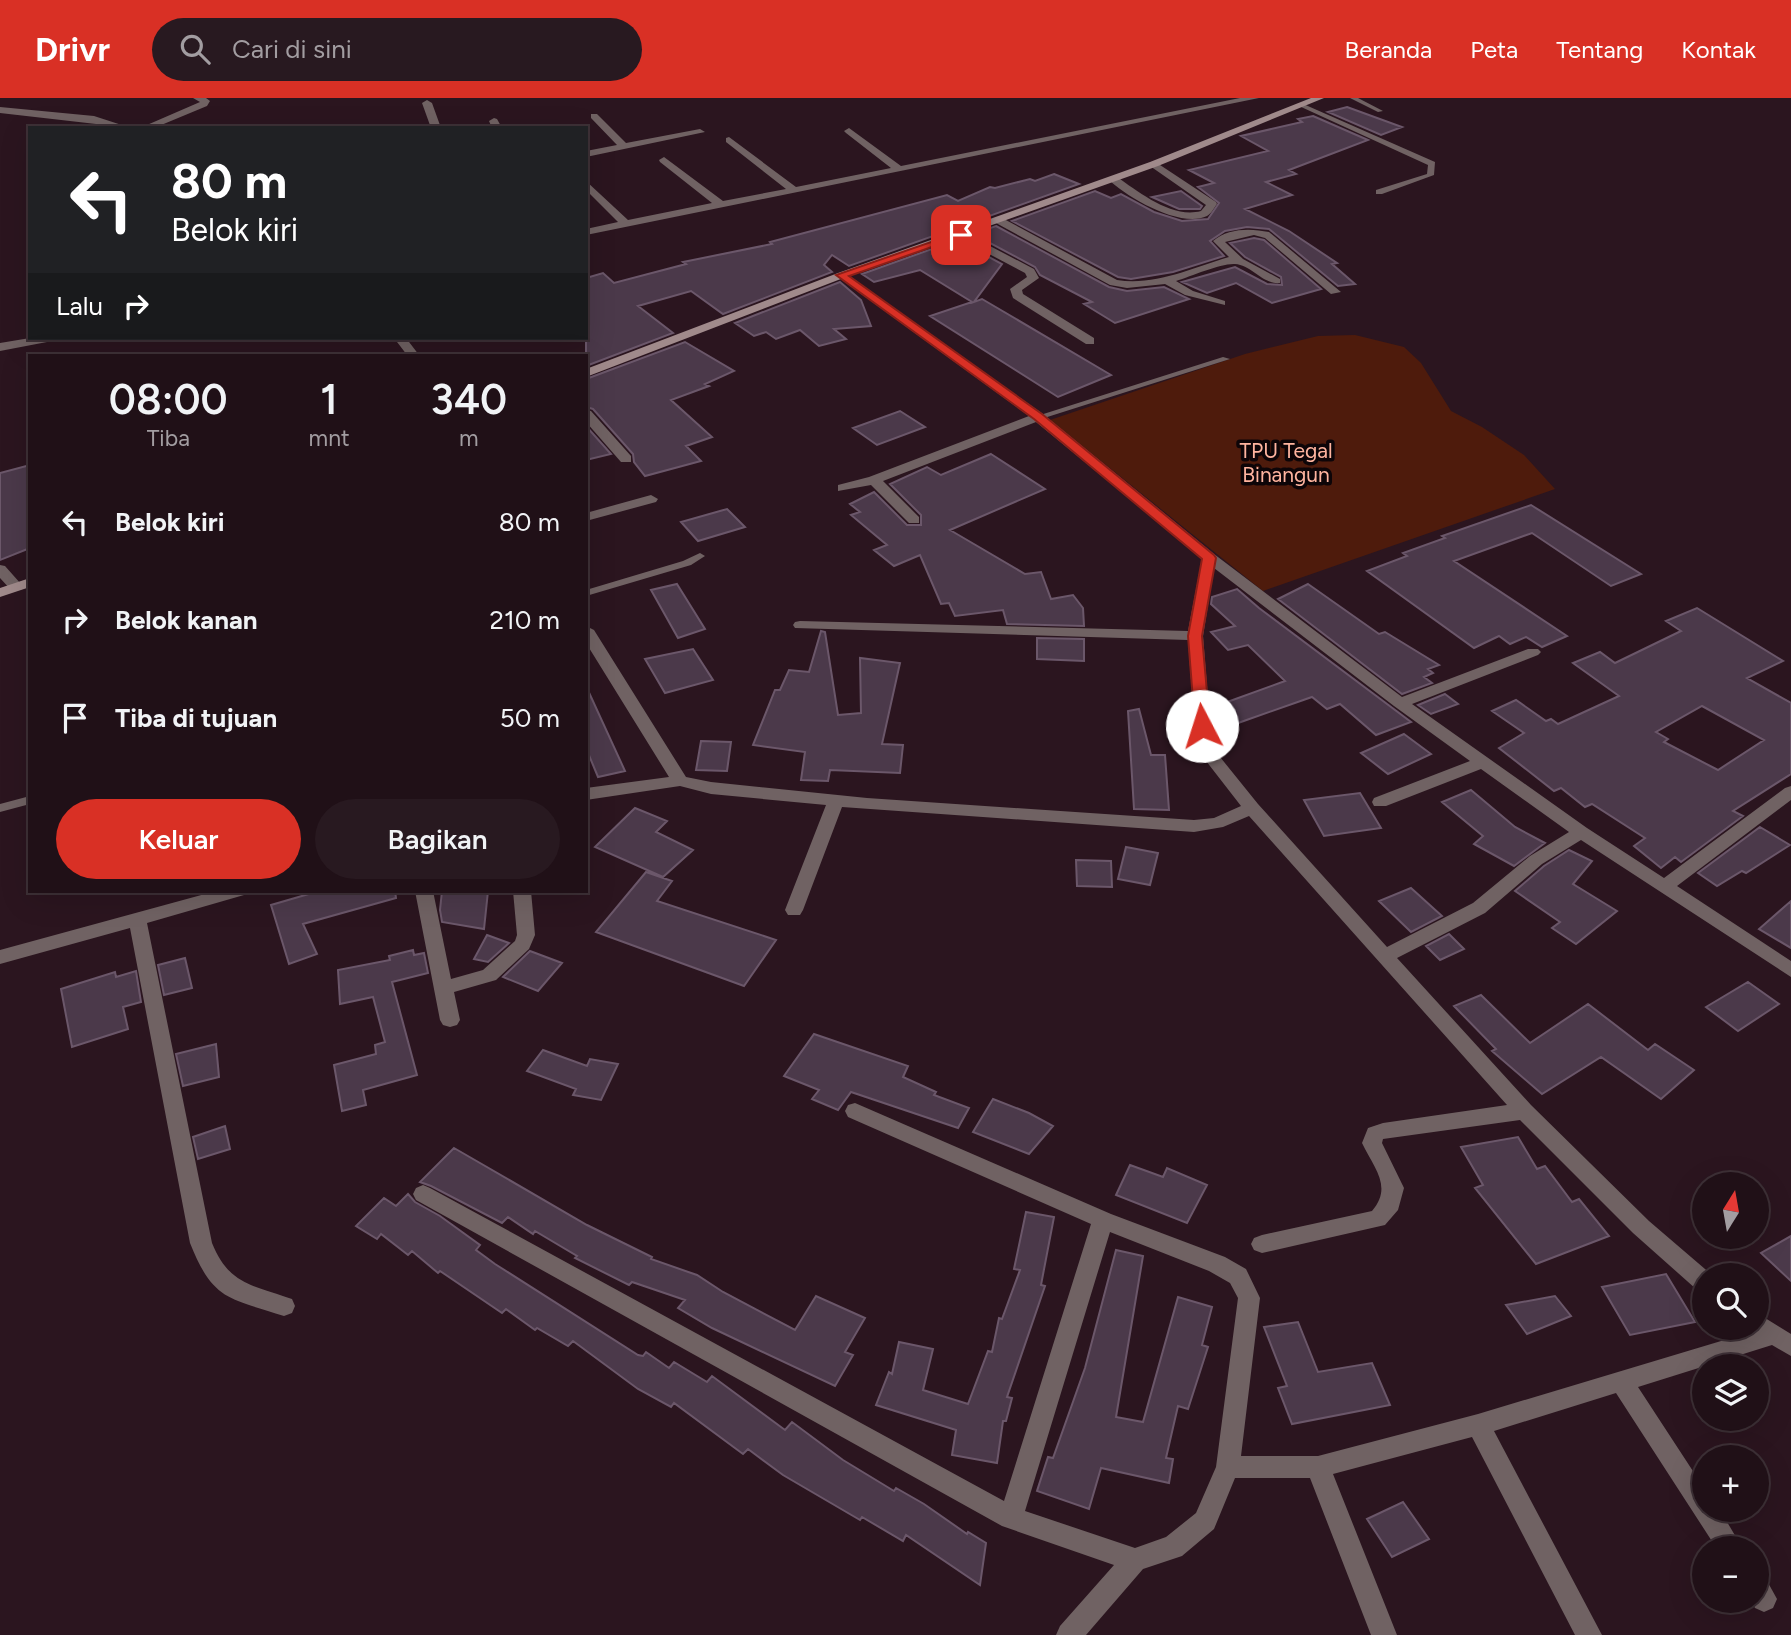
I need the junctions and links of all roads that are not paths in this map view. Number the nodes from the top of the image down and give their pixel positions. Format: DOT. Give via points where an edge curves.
graph roads {
  1 [pos="7,98"];
  2 [pos="198,98"];
  3 [pos="1254,98"];
  4 [pos="1319,98"];
  5 [pos="1372,98"];
  6 [pos="1355,99"];
  7 [pos="0,102"];
  8 [pos="428,103"];
  9 [pos="1301,105"];
  10 [pos="0,110"];
  11 [pos="1380,111"];
  12 [pos="594,116"];
  13 [pos="119,126"];
  14 [pos="150,126"];
  15 [pos="435,126"];
  16 [pos="849,131"];
  17 [pos="700,132"];
  18 [pos="729,140"];
  19 [pos="624,147"];
  20 [pos="588,154"];
  21 [pos="664,160"];
  22 [pos="1154,164"];
  23 [pos="900,170"];
  24 [pos="1113,179"];
  25 [pos="588,186"];
  26 [pos="795,191"];
  27 [pos="1379,192"];
  28 [pos="722,206"];
  29 [pos="1000,221"];
  30 [pos="626,224"];
  31 [pos="588,232"];
  32 [pos="961,235"];
  33 [pos="1239,261"];
  34 [pos="842,275"];
  35 [pos="1165,279"];
  36 [pos="1276,281"];
  37 [pos="1335,292"];
  38 [pos="1221,303"];
  39 [pos="37,340"];
  40 [pos="402,340"];
  41 [pos="1090,341"];
  42 [pos="0,347"];
  43 [pos="412,354"];
  44 [pos="1226,359"];
  45 [pos="588,372"];
  46 [pos="588,416"];
  47 [pos="1038,417"];
  48 [pos="625,459"];
  49 [pos="874,480"];
  50 [pos="843,488"];
  51 [pos="651,499"];
  52 [pos="588,516"];
  53 [pos="914,520"];
  54 [pos="700,556"];
  55 [pos="1209,558"];
  56 [pos="0,569"];
  57 [pos="23,585"];
  58 [pos="588,592"];
  59 [pos="0,593"];
  60 [pos="800,625"];
  61 [pos="588,634"];
  62 [pos="1195,636"];
  63 [pos="1534,652"];
  64 [pos="1400,703"];
  65 [pos="1485,761"];
  66 [pos="680,781"];
  67 [pos="1791,792"];
  68 [pos="588,794"];
  69 [pos="28,801"];
  70 [pos="836,801"];
  71 [pos="1380,802"];
  72 [pos="0,808"];
  73 [pos="1252,808"];
  74 [pos="1581,832"];
  75 [pos="1664,887"];
  76 [pos="231,893"];
  77 [pos="424,893"];
  78 [pos="522,893"];
  79 [pos="794,910"];
  80 [pos="137,919"];
  81 [pos="1385,956"];
  82 [pos="0,957"];
  83 [pos="1791,970"];
  84 [pos="444,988"];
  85 [pos="450,1020"];
  86 [pos="855,1111"];
  87 [pos="1524,1111"];
  88 [pos="423,1194"];
  89 [pos="1104,1220"];
  90 [pos="1262,1244"];
  91 [pos="1692,1272"];
  92 [pos="284,1306"];
  93 [pos="1774,1335"];
  94 [pos="1621,1381"];
  95 [pos="1478,1424"];
  96 [pos="1227,1466"];
  97 [pos="1318,1467"];
  98 [pos="1692,1489"];
  99 [pos="1011,1518"];
  100 [pos="1135,1560"];
  101 [pos="1069,1635"];
  102 [pos="1384,1635"];
  103 [pos="1589,1635"];
  1 -- 7 [label="street"];
  2 -- 14 [label="street" via="204,104"];
  3 -- 23 [label="street"];
  4 -- 9 [label="street"];
  5 -- 6 [label="lane"];
  6 -- 11 [label="lane"];
  8 -- 15 [label="street"];
  9 -- 22 [label="street"];
  9 -- 27 [label="lane" via="1432,164 1430,175"];
  10 -- 13 [label="street" via="94,119"];
  12 -- 19 [label="street"];
  16 -- 23 [label="street"];
  17 -- 19 [label="street"];
  18 -- 26 [label="street"];
  19 -- 20 [label="street"];
  21 -- 28 [label="street"];
  22 -- 24 [label="street"];
  22 -- 24 [label="street" via="1212,204 1209,210 1183,216 1158,208"];
  23 -- 26 [label="street"];
  24 -- 29 [label="street"];
  25 -- 30 [label="street"];
  26 -- 28 [label="street"];
  28 -- 30 [label="street"];
  29 -- 32 [label="street"];
  29 -- 35 [label="street" via="1114,283 1134,286"];
  30 -- 31 [label="street"];
  32 -- 34 [label="street"];
  32 -- 41 [label="street" via="1030,271 1033,278 1016,289 1017,296"];
  33 -- 35 [label="street"];
  33 -- 36 [label="street"];
  33 -- 37 [label="street" via="1220,245 1220,238 1254,232 1269,235"];
  34 -- 45 [label="street"];
  34 -- 47 [label="street"];
  35 -- 38 [label="street"];
  39 -- 42 [label="street"];
  40 -- 43 [label="street"];
  44 -- 47 [label="lane"];
  46 -- 48 [label="street"];
  47 -- 49 [label="street"];
  47 -- 55 [label="street"];
  49 -- 50 [label="street"];
  49 -- 53 [label="street"];
  51 -- 52 [label="street"];
  54 -- 58 [label="lane"];
  55 -- 62 [label="street"];
  55 -- 64 [label="street"];
  56 -- 57 [label="street"];
  57 -- 59 [label="street"];
  60 -- 62 [label="street"];
  61 -- 66 [label="street"];
  62 -- 73 [label="street" via="1204,748"];
  63 -- 64 [label="street"];
  64 -- 65 [label="street"];
  65 -- 71 [label="street"];
  65 -- 74 [label="street"];
  66 -- 68 [label="street"];
  66 -- 70 [label="street"];
  67 -- 75 [label="street"];
  69 -- 72 [label="lane"];
  70 -- 73 [label="street" via="1194,827"];
  70 -- 79 [label="street"];
  73 -- 81 [label="street"];
  74 -- 75 [label="street"];
  74 -- 81 [label="street" via="1536,860 1479,908"];
  75 -- 83 [label="street"];
  76 -- 80 [label="street"];
  77 -- 84 [label="street"];
  78 -- 84 [label="street" via="527,936 523,944 489,975"];
  80 -- 82 [label="street"];
  80 -- 92 [label="street" via="201,1243 211,1268 232,1289"];
  81 -- 87 [label="street"];
  84 -- 85 [label="street"];
  86 -- 89 [label="street"];
  87 -- 90 [label="street" via="1375,1134 1372,1143 1394,1188 1391,1204 1378,1219"];
  87 -- 91 [label="street"];
  88 -- 99 [label="street"];
  89 -- 96 [label="street" via="1217,1264 1238,1276 1246,1287 1249,1298"];
  89 -- 99 [label="street"];
  93 -- 94 [label="street"];
  94 -- 95 [label="street"];
  94 -- 98 [label="street"];
  95 -- 97 [label="street"];
  95 -- 103 [label="street"];
  96 -- 97 [label="street"];
  96 -- 100 [label="street" via="1205,1521 1173,1546"];
  97 -- 102 [label="street"];
  99 -- 100 [label="street"];
  100 -- 101 [label="street"];
}
